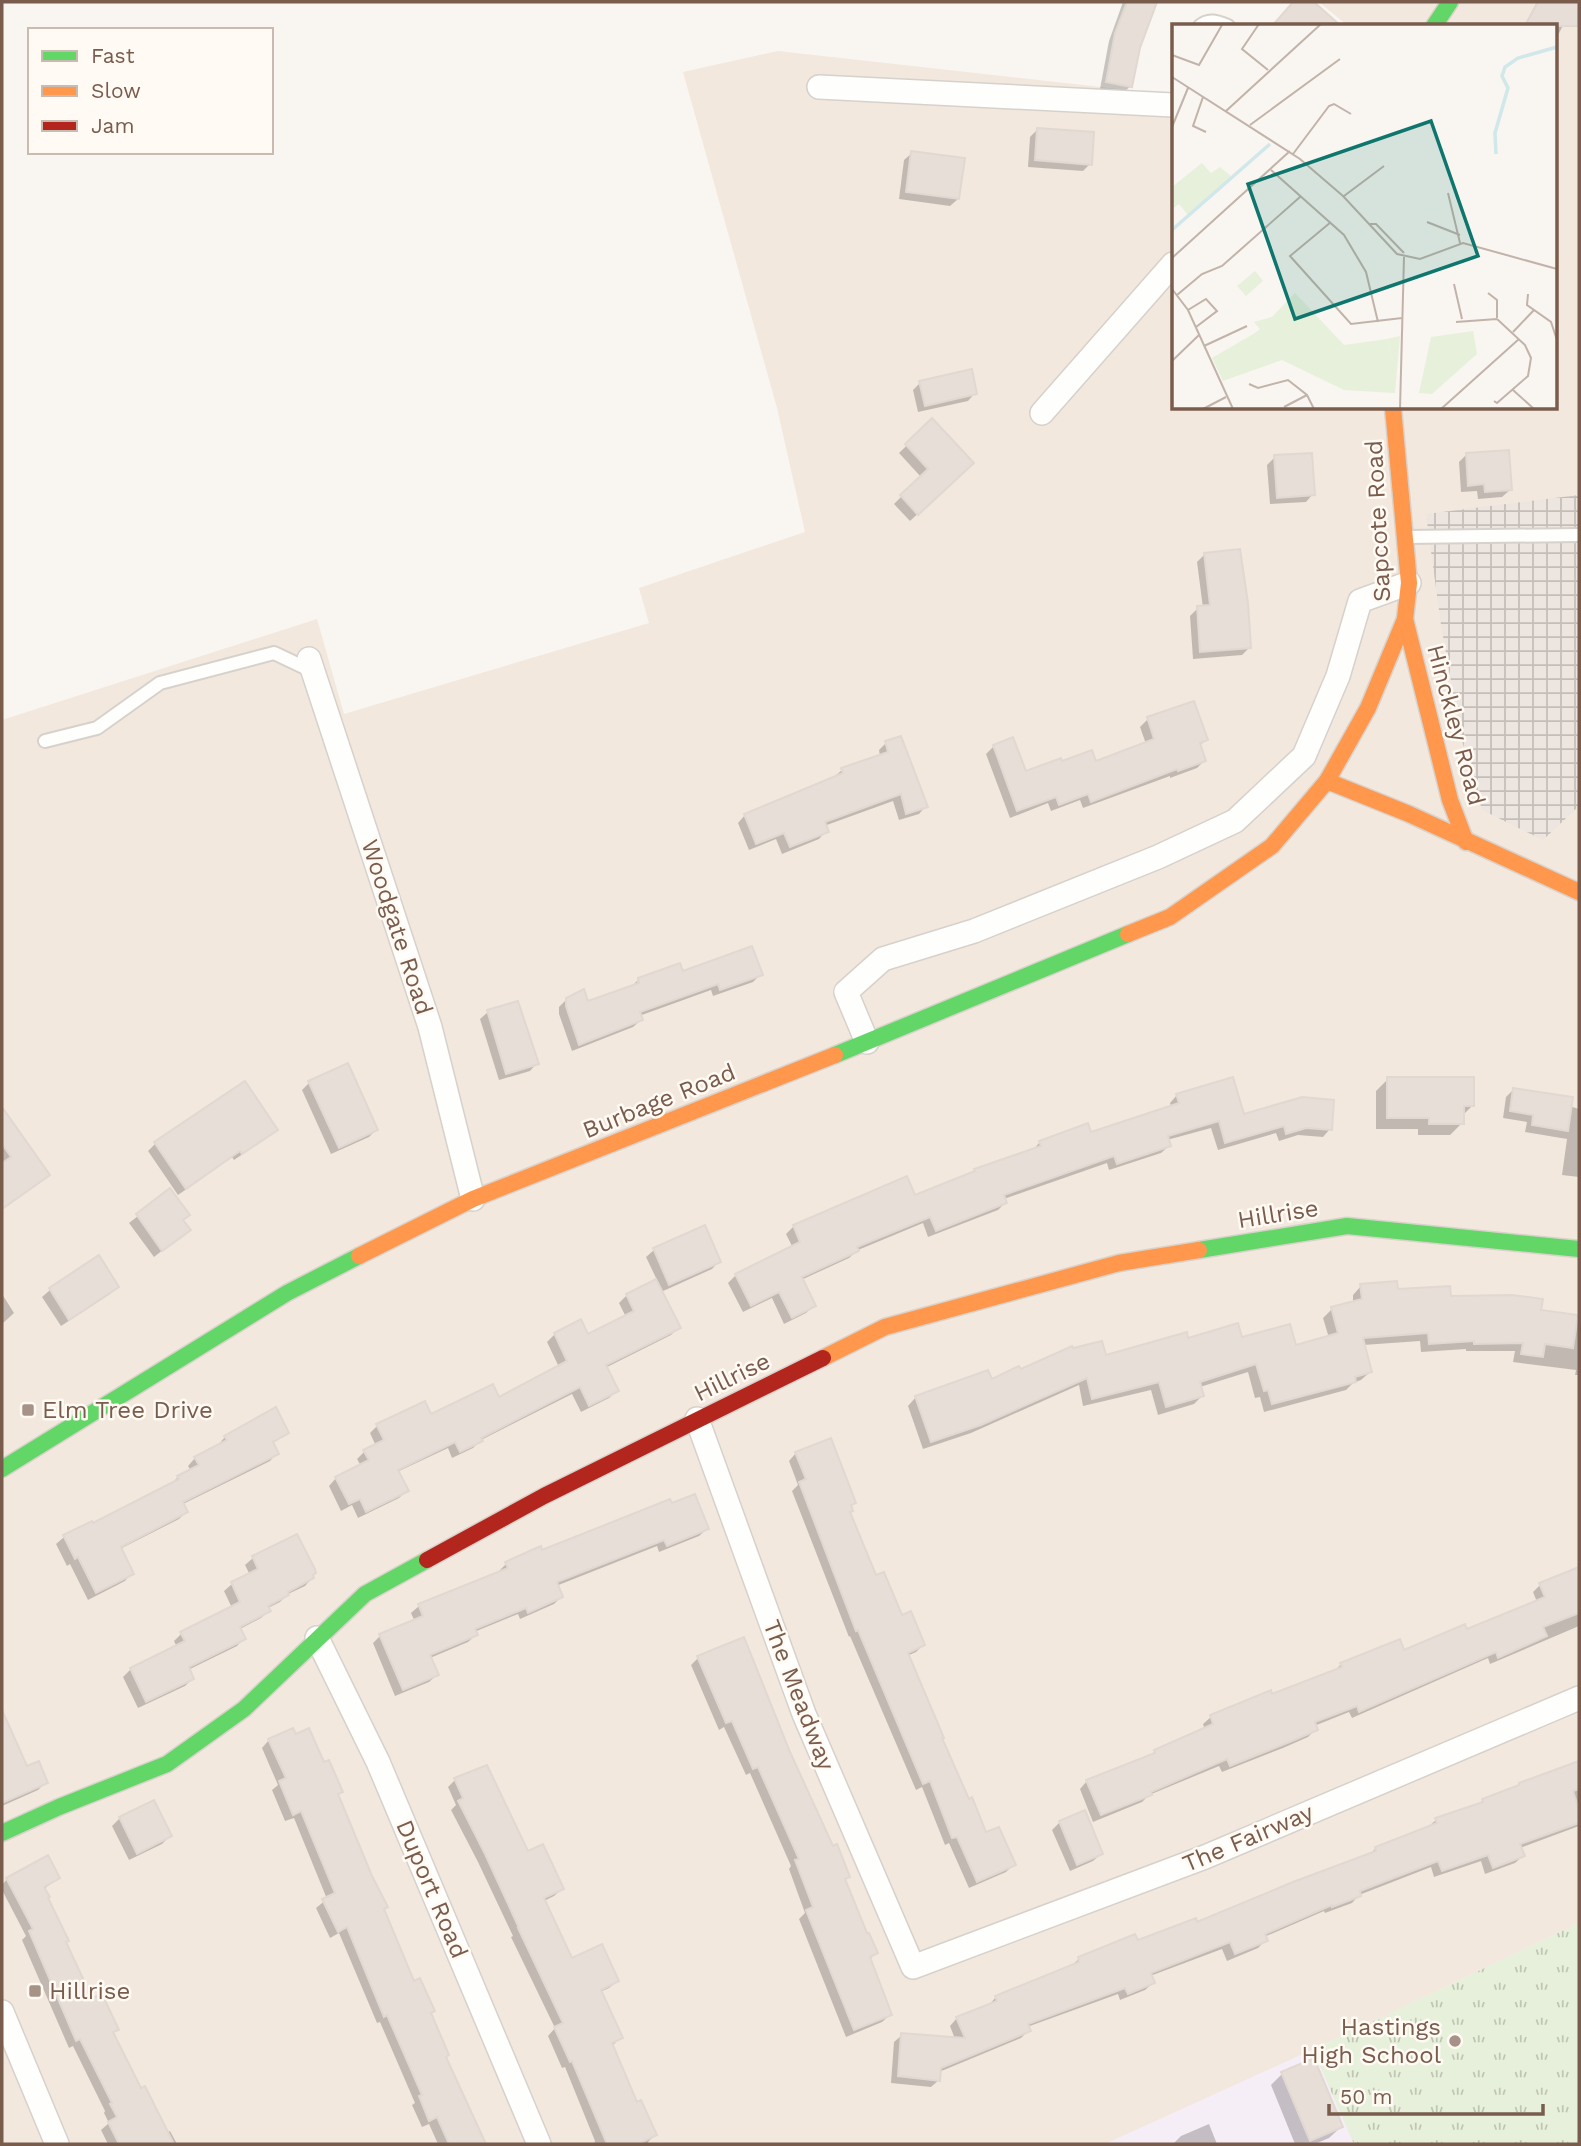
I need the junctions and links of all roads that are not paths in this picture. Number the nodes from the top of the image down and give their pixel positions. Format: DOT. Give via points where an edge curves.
graph roads {
  1 [pos="1450,2"];
  2 [pos="1202,24"];
  3 [pos="1222,24"];
  4 [pos="1435,24"];
  5 [pos="819,87"];
  6 [pos="1172,106"];
  7 [pos="1172,265"];
  8 [pos="1393,410"];
  9 [pos="1042,413"];
  10 [pos="1579,535"];
  11 [pos="1406,537"];
  12 [pos="1409,583"];
  13 [pos="1405,619"];
  14 [pos="310,665"];
  15 [pos="45,741"];
  16 [pos="1327,781"];
  17 [pos="1466,842"];
  18 [pos="1579,892"];
  19 [pos="867,1042"];
  20 [pos="473,1199"];
  21 [pos="1579,1249"];
  22 [pos="697,1419"];
  23 [pos="2,1469"];
  24 [pos="317,1638"];
  25 [pos="1579,1698"];
  26 [pos="2,1833"];
  27 [pos="913,1967"];
  28 [pos="2,2012"];
  29 [pos="57,2144"];
  30 [pos="539,2144"];
  1 -- 4 [label="main road"];
  2 -- 3 [label="lane"];
  5 -- 6 [label="street"];
  7 -- 9 [label="street"];
  8 -- 11 [label="main road, Sapcote Road"];
  10 -- 11 [label="lane"];
  11 -- 12 [label="main road, Sapcote Road"];
  12 -- 13 [label="main road, Sapcote Road"];
  12 -- 19 [label="street" via="1360,601 1338,676 1304,756 1236,821 974,931 883,959 846,992"];
  13 -- 16 [label="main road, Sapcote Road" via="1368,708"];
  13 -- 17 [label="main road, Hinckley Road" via="1447,787"];
  14 -- 15 [label="lane" via="274,653 160,683 97,728"];
  14 -- 20 [label="street, Woodgate Road" via="430,1027"];
  16 -- 17 [label="main road, Hinckley Road"];
  16 -- 19 [label="main road, Burbage Road" via="1272,846 1170,917"];
  17 -- 18 [label="main road, Hinckley Road"];
  19 -- 20 [label="main road, Burbage Road"];
  20 -- 23 [label="main road, Burbage Road" via="287,1293"];
  21 -- 22 [label="main road, Hillrise" via="1347,1226 1119,1263 884,1327"];
  22 -- 24 [label="main road, Hillrise" via="365,1594"];
  22 -- 27 [label="street, The Meadway" via="804,1714"];
  24 -- 26 [label="main road, Hillrise" via="244,1709 167,1764"];
  24 -- 30 [label="street, Duport Road" via="378,1762"];
  25 -- 27 [label="street, The Fairway" via="1205,1857"];
  28 -- 29 [label="street"];
}
